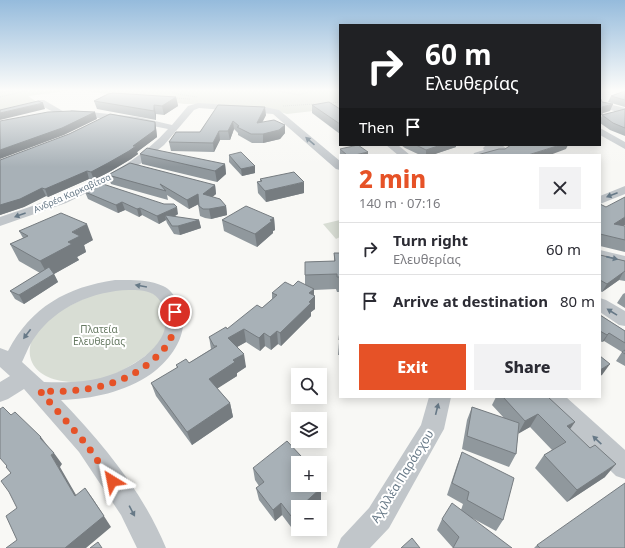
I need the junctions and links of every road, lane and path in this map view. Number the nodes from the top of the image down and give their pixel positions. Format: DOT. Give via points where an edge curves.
graph roads {
  1 [pos="101,116"];
  2 [pos="185,116"];
  3 [pos="280,116"];
  4 [pos="110,117"];
  5 [pos="96,124"];
  6 [pos="174,128"];
  7 [pos="601,132"];
  8 [pos="392,146"];
  9 [pos="625,146"];
  10 [pos="500,148"];
  11 [pos="404,154"];
  12 [pos="481,154"];
  13 [pos="131,166"];
  14 [pos="339,166"];
  15 [pos="146,170"];
  16 [pos="96,184"];
  17 [pos="111,188"];
  18 [pos="625,190"];
  19 [pos="601,200"];
  20 [pos="0,222"];
  21 [pos="601,255"];
  22 [pos="625,260"];
  23 [pos="601,305"];
  24 [pos="625,320"];
  25 [pos="19,372"];
  26 [pos="0,393"];
  27 [pos="440,398"];
  28 [pos="552,398"];
  29 [pos="625,467"];
  30 [pos="152,548"];
  31 [pos="351,548"];
  1 -- 4 [label="street"];
  2 -- 6 [label="street, Ανδρέα Καρκαβίτσα"];
  14 -- 3 [label="street, one-way"];
  4 -- 5 [label="street"];
  4 -- 6 [label="street"];
  6 -- 13 [label="street, Ανδρέα Καρκαβίτσα" via="157,147"];
  7 -- 9 [label="street"];
  8 -- 11 [label="street"];
  10 -- 12 [label="street"];
  13 -- 15 [label="street"];
  13 -- 16 [label="street, Ανδρέα Καρκαβίτσα"];
  16 -- 17 [label="street"];
  16 -- 20 [label="street, Ανδρέα Καρκαβίτσα, one-way"];
  18 -- 19 [label="street, one-way"];
  21 -- 22 [label="street, one-way"];
  24 -- 23 [label="street, one-way"];
  25 -- 25 [label="street, one-way" via="57,392 90,389 117,382 135,374 163,351 172,336 176,322 175,312 160,292 136,285 113,285 78,295 38,321 22,341"];
  25 -- 26 [label="street"];
  25 -- 30 [label="street, one-way" via="86,444 130,506"];
  31 -- 27 [label="street, Αχιλλέα Παράσχου, one-way" via="379,518 432,429"];
  29 -- 28 [label="street, one-way"];
}
